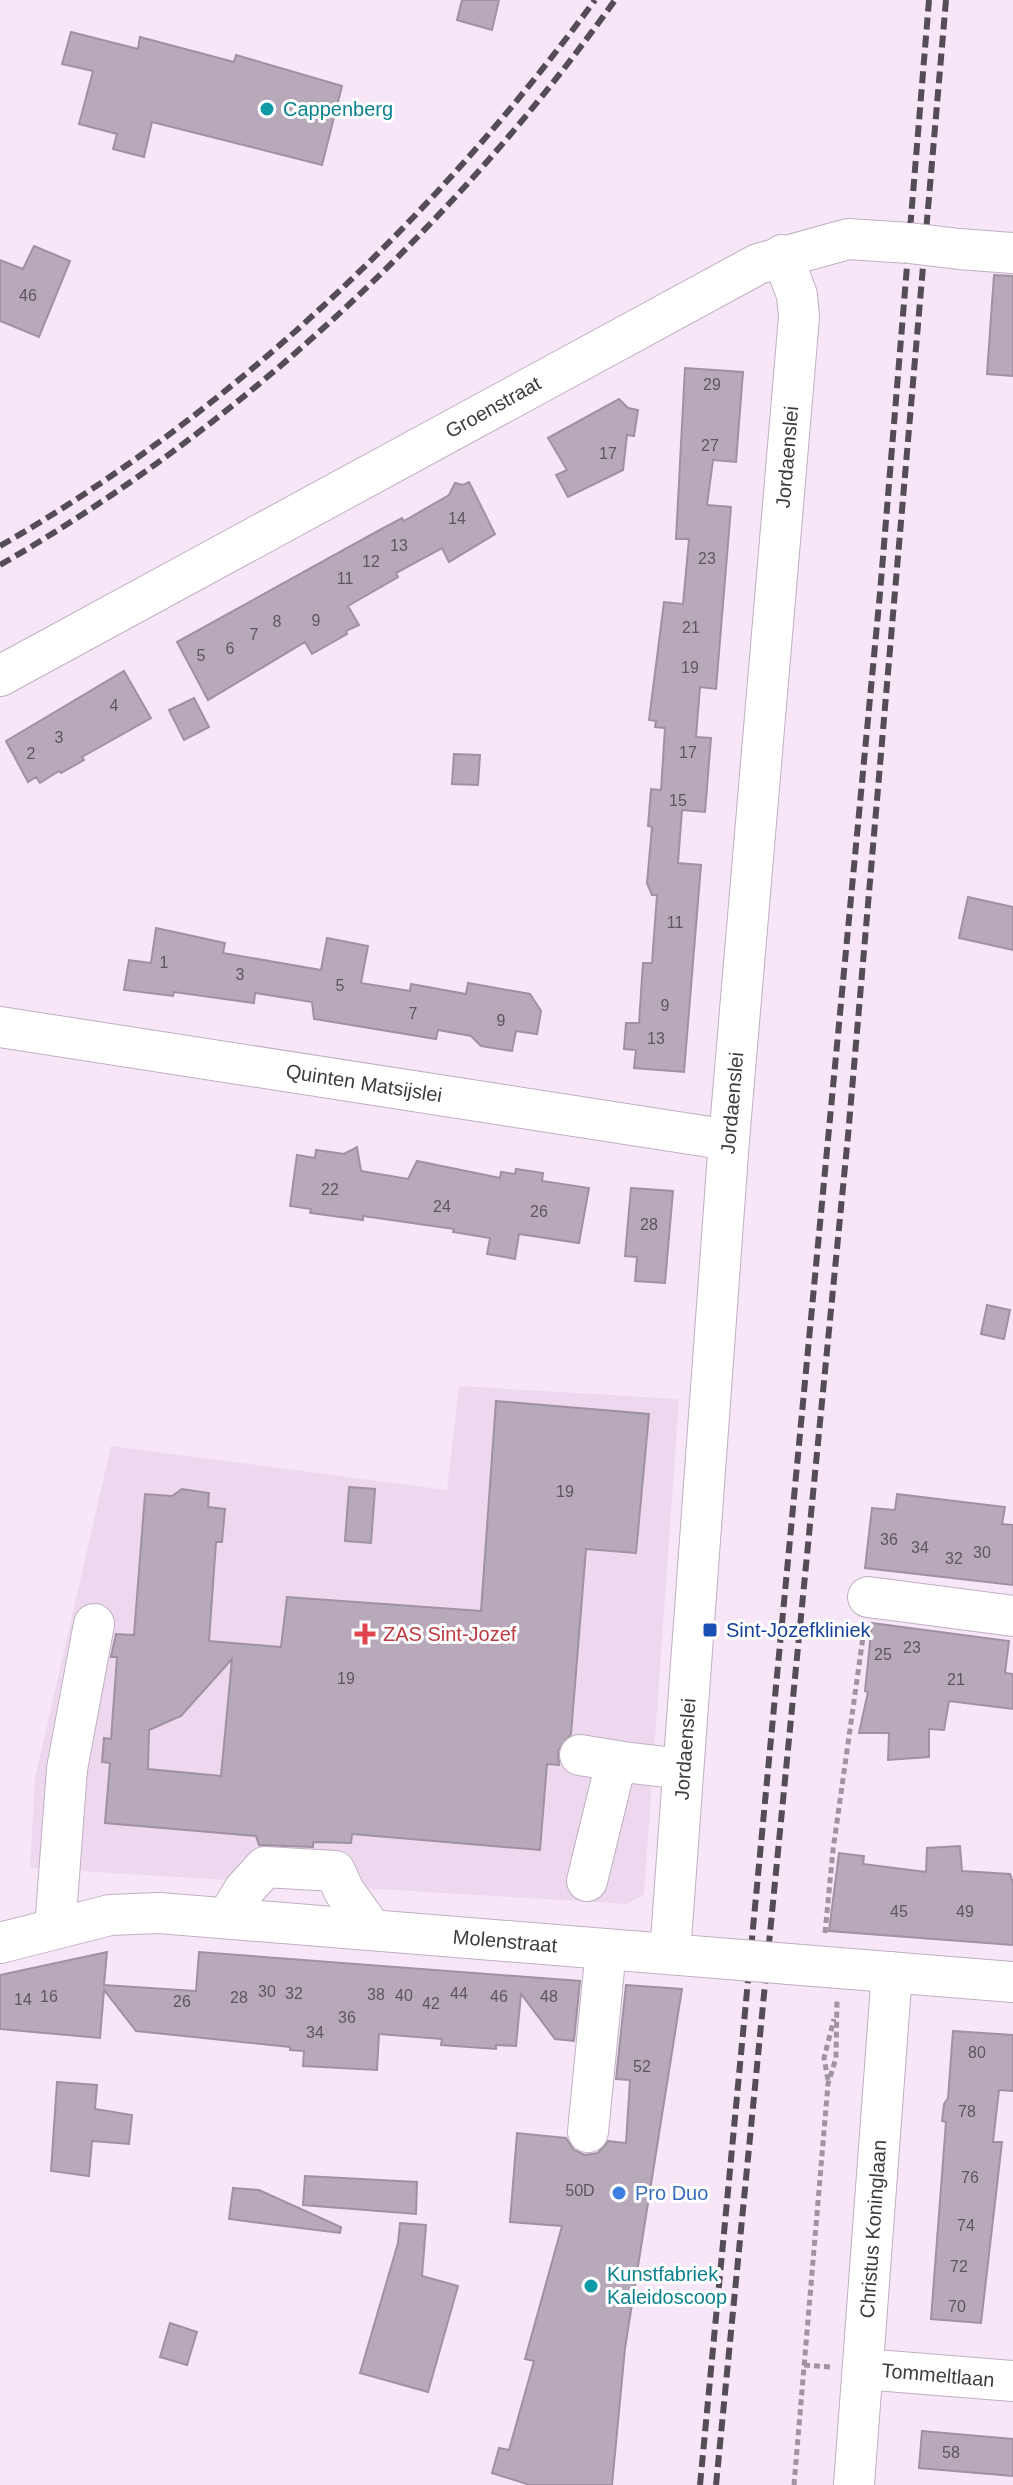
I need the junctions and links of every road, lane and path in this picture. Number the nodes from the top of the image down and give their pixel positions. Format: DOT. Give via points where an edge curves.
graph roads {
  1 [pos="1013,253"];
  2 [pos="782,255"];
  3 [pos="0,676"];
  4 [pos="0,1027"];
  5 [pos="729,1140"];
  6 [pos="868,1597"];
  7 [pos="1013,1616"];
  8 [pos="94,1624"];
  9 [pos="580,1755"];
  10 [pos="623,1762"];
  11 [pos="683,1769"];
  12 [pos="587,1881"];
  13 [pos="227,1918"];
  14 [pos="55,1929"];
  15 [pos="372,1930"];
  16 [pos="0,1943"];
  17 [pos="606,1949"];
  18 [pos="670,1954"];
  19 [pos="806,1965"];
  20 [pos="892,1972"];
  21 [pos="1013,1982"];
  22 [pos="828,2084"];
  23 [pos="588,2132"];
  24 [pos="863,2369"];
  25 [pos="1013,2381"];
  26 [pos="794,2485"];
  27 [pos="854,2485"];
  1 -- 2 [label="street, Groenstraat, bridge" via="862,237"];
  2 -- 3 [label="street, Groenstraat" via="675,308"];
  2 -- 5 [label="street, Jordaenslei" via="799,317"];
  4 -- 5 [label="street, Quinten Matsijslei"];
  5 -- 11 [label="street, Jordaenslei"];
  6 -- 7 [label="street"];
  6 -- 19 [label="path" via="833,1850"];
  8 -- 14 [label="street" via="67,1769"];
  9 -- 10 [label="street"];
  10 -- 11 [label="street"];
  10 -- 12 [label="street" via="614,1771"];
  11 -- 18 [label="street, Jordaenslei"];
  13 -- 14 [label="street, Molenstraat" via="133,1913"];
  13 -- 15 [label="street, Molenstraat"];
  13 -- 15 [label="street" via="265,1867 314,1868 335,1871"];
  14 -- 16 [label="street, Molenstraat"];
  15 -- 17 [label="street, Molenstraat"];
  17 -- 18 [label="street, Molenstraat"];
  17 -- 23 [label="street"];
  18 -- 19 [label="street, Molenstraat, bridge"];
  19 -- 20 [label="street, Molenstraat"];
  20 -- 21 [label="street, Molenstraat"];
  20 -- 24 [label="street, Christus Koninglaan"];
  22 -- 22 [label="path" via="836,2058 836,2007 824,2058"];
  22 -- 26 [label="path"];
  24 -- 25 [label="street, Tommeltlaan"];
  24 -- 27 [label="street, Christus Koninglaan"];
}
